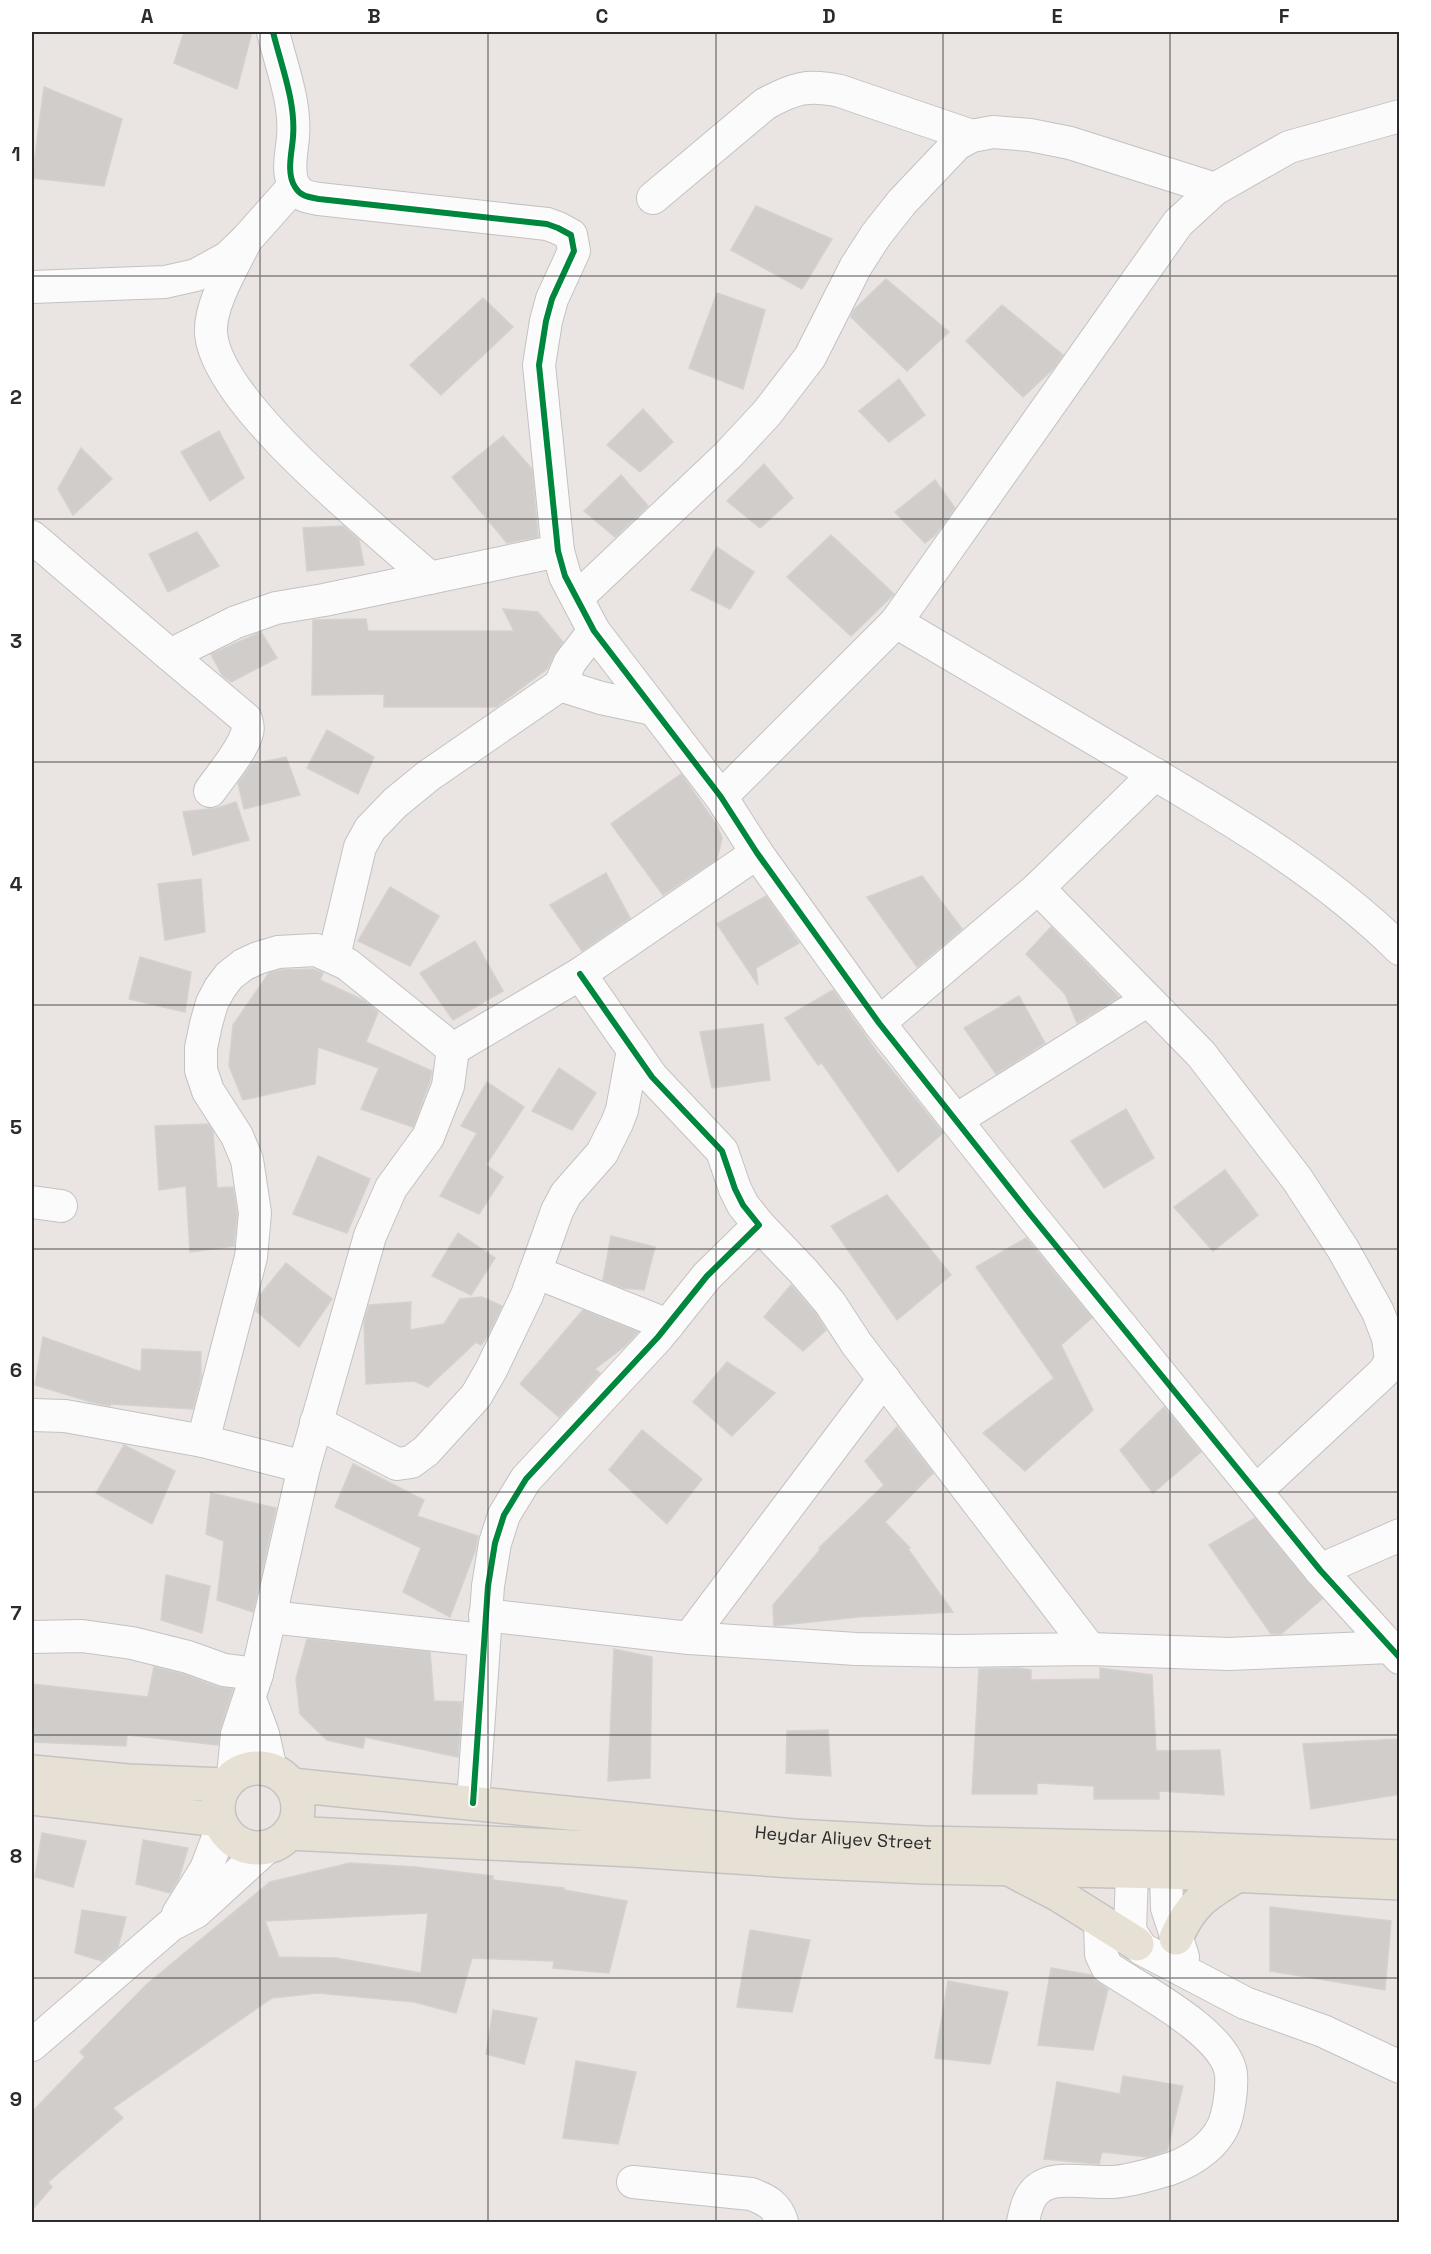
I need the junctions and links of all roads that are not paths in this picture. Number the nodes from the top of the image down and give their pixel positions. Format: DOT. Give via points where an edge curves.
graph roads {
  1 [pos="273,32"];
  2 [pos="1400,116"];
  3 [pos="972,136"];
  4 [pos="294,186"];
  5 [pos="1215,189"];
  6 [pos="653,198"];
  7 [pos="246,240"];
  8 [pos="32,287"];
  9 [pos="32,537"];
  10 [pos="558,551"];
  11 [pos="430,578"];
  12 [pos="577,598"];
  13 [pos="896,622"];
  14 [pos="594,631"];
  15 [pos="170,655"];
  16 [pos="560,685"];
  17 [pos="653,710"];
  18 [pos="1155,774"];
  19 [pos="210,791"];
  20 [pos="721,797"];
  21 [pos="757,853"];
  22 [pos="1038,888"];
  23 [pos="1400,949"];
  24 [pos="334,956"];
  25 [pos="580,974"];
  26 [pos="1148,1000"];
  27 [pos="879,1023"];
  28 [pos="453,1049"];
  29 [pos="633,1050"];
  30 [pos="956,1120"];
  31 [pos="759,1225"];
  32 [pos="535,1272"];
  33 [pos="668,1325"];
  34 [pos="884,1379"];
  35 [pos="32,1415"];
  36 [pos="316,1422"];
  37 [pos="203,1441"];
  38 [pos="304,1467"];
  39 [pos="1256,1491"];
  40 [pos="1400,1535"];
  41 [pos="1320,1570"];
  42 [pos="270,1617"];
  43 [pos="484,1628"];
  44 [pos="32,1637"];
  45 [pos="689,1638"];
  46 [pos="1090,1649"];
  47 [pos="1395,1653"];
  48 [pos="253,1686"];
  49 [pos="32,1772"];
  50 [pos="281,1777"];
  51 [pos="229,1780"];
  52 [pos="32,1798"];
  53 [pos="473,1803"];
  54 [pos="221,1824"];
  55 [pos="278,1840"];
  56 [pos="1400,1857"];
  57 [pos="1008,1869"];
  58 [pos="1132,1872"];
  59 [pos="1166,1872"];
  60 [pos="1238,1875"];
  61 [pos="1400,1883"];
  62 [pos="1100,1921"];
  63 [pos="171,1925"];
  64 [pos="1176,1938"];
  65 [pos="1137,1944"];
  66 [pos="1188,1971"];
  67 [pos="32,2045"];
  68 [pos="1400,2067"];
  69 [pos="633,2182"];
  70 [pos="782,2223"];
  71 [pos="1023,2223"];
  1 -- 4 [label="street" via="292,107"];
  2 -- 5 [label="street" via="1289,147"];
  3 -- 5 [label="street" via="993,132 1070,142"];
  3 -- 6 [label="street" via="840,91 802,87 765,104"];
  3 -- 12 [label="street" via="957,144 922,180 876,235 810,357 766,413 728,455"];
  4 -- 7 [label="street"];
  4 -- 10 [label="street" via="302,195 319,199 547,224 571,235 574,251 552,299 539,365"];
  5 -- 13 [label="street" via="1178,223"];
  7 -- 8 [label="street" via="227,258 182,279"];
  7 -- 11 [label="street" via="213,310 211,333 218,358 241,396 290,454"];
  9 -- 15 [label="street"];
  10 -- 11 [label="street"];
  10 -- 12 [label="street"];
  11 -- 15 [label="street" via="276,608 236,622"];
  12 -- 14 [label="street"];
  13 -- 18 [label="street"];
  13 -- 20 [label="street"];
  14 -- 16 [label="street" via="570,662"];
  14 -- 17 [label="street"];
  15 -- 19 [label="street" via="246,719 248,733"];
  16 -- 17 [label="street"];
  16 -- 24 [label="street" via="428,776 370,829 360,847"];
  17 -- 20 [label="street"];
  18 -- 22 [label="street"];
  18 -- 23 [label="street" via="1257,835 1320,881"];
  20 -- 21 [label="street"];
  21 -- 25 [label="street"];
  21 -- 27 [label="street"];
  22 -- 26 [label="street"];
  22 -- 27 [label="street"];
  24 -- 28 [label="street"];
  24 -- 37 [label="street" via="316,950 278,952 243,965 220,988 206,1024 201,1070 207,1091 237,1136 247,1160 255,1213 250,1257"];
  25 -- 28 [label="street"];
  25 -- 29 [label="street"];
  26 -- 30 [label="street"];
  26 -- 39 [label="street" via="1201,1054 1297,1179 1343,1249 1388,1338 1391,1360 1384,1372"];
  27 -- 30 [label="street"];
  28 -- 36 [label="street" via="448,1086 428,1137 377,1214"];
  29 -- 31 [label="street" via="652,1077 722,1151 735,1189"];
  29 -- 32 [label="street" via="617,1123 602,1153 566,1194"];
  30 -- 39 [label="street"];
  31 -- 33 [label="street" via="707,1276"];
  31 -- 34 [label="street" via="830,1303"];
  32 -- 33 [label="street"];
  32 -- 36 [label="street" via="509,1334 476,1396 411,1462 397,1464"];
  33 -- 43 [label="street" via="526,1479 514,1497 495,1543"];
  34 -- 45 [label="street"];
  34 -- 46 [label="street"];
  35 -- 37 [label="street" via="65,1416"];
  36 -- 38 [label="street"];
  37 -- 38 [label="street"];
  38 -- 42 [label="street"];
  39 -- 41 [label="street"];
  40 -- 41 [label="street"];
  41 -- 47 [label="street"];
  42 -- 43 [label="street"];
  42 -- 48 [label="street"];
  43 -- 45 [label="street"];
  43 -- 53 [label="street"];
  44 -- 48 [label="street" via="82,1636 132,1643 188,1657"];
  45 -- 46 [label="street" via="856,1649"];
  46 -- 47 [label="street" via="1229,1654"];
  48 -- 50 [label="street" via="263,1734"];
  48 -- 51 [label="street" via="241,1718"];
  49 -- 51 [label="main road" via="128,1781"];
  50 -- 51 [label="main road" via="255,1768"];
  50 -- 53 [label="main road, Heydar Aliyev Street"];
  50 -- 55 [label="main road" via="298,1804 295,1824"];
  51 -- 54 [label="main road" via="218,1800"];
  52 -- 54 [label="main road"];
  53 -- 56 [label="main road, Heydar Aliyev Street" via="806,1837"];
  54 -- 55 [label="main road" via="241,1845 254,1848"];
  54 -- 63 [label="street" via="206,1869"];
  55 -- 57 [label="main road, Heydar Aliyev Street" via="632,1850 792,1862"];
  55 -- 63 [label="street" via="196,1912"];
  57 -- 58 [label="main road, Heydar Aliyev Street"];
  57 -- 62 [label="main road"];
  58 -- 59 [label="main road, Heydar Aliyev Street"];
  58 -- 65 [label="street" via="1129,1924"];
  59 -- 60 [label="main road, Heydar Aliyev Street"];
  59 -- 64 [label="street" via="1167,1908"];
  60 -- 61 [label="main road, Heydar Aliyev Street"];
  60 -- 64 [label="main road" via="1194,1905"];
  62 -- 65 [label="main road"];
  62 -- 71 [label="street" via="1101,1954 1107,1967 1194,2023 1216,2043 1231,2072 1231,2097 1224,2126 1205,2151 1173,2168 1116,2182 1048,2183 1027,2202"];
  63 -- 67 [label="street"];
  64 -- 66 [label="street"];
  65 -- 66 [label="street"];
  66 -- 68 [label="street" via="1245,2003 1323,2031"];
  69 -- 70 [label="street" via="751,2194 768,2201 778,2211"];
}
